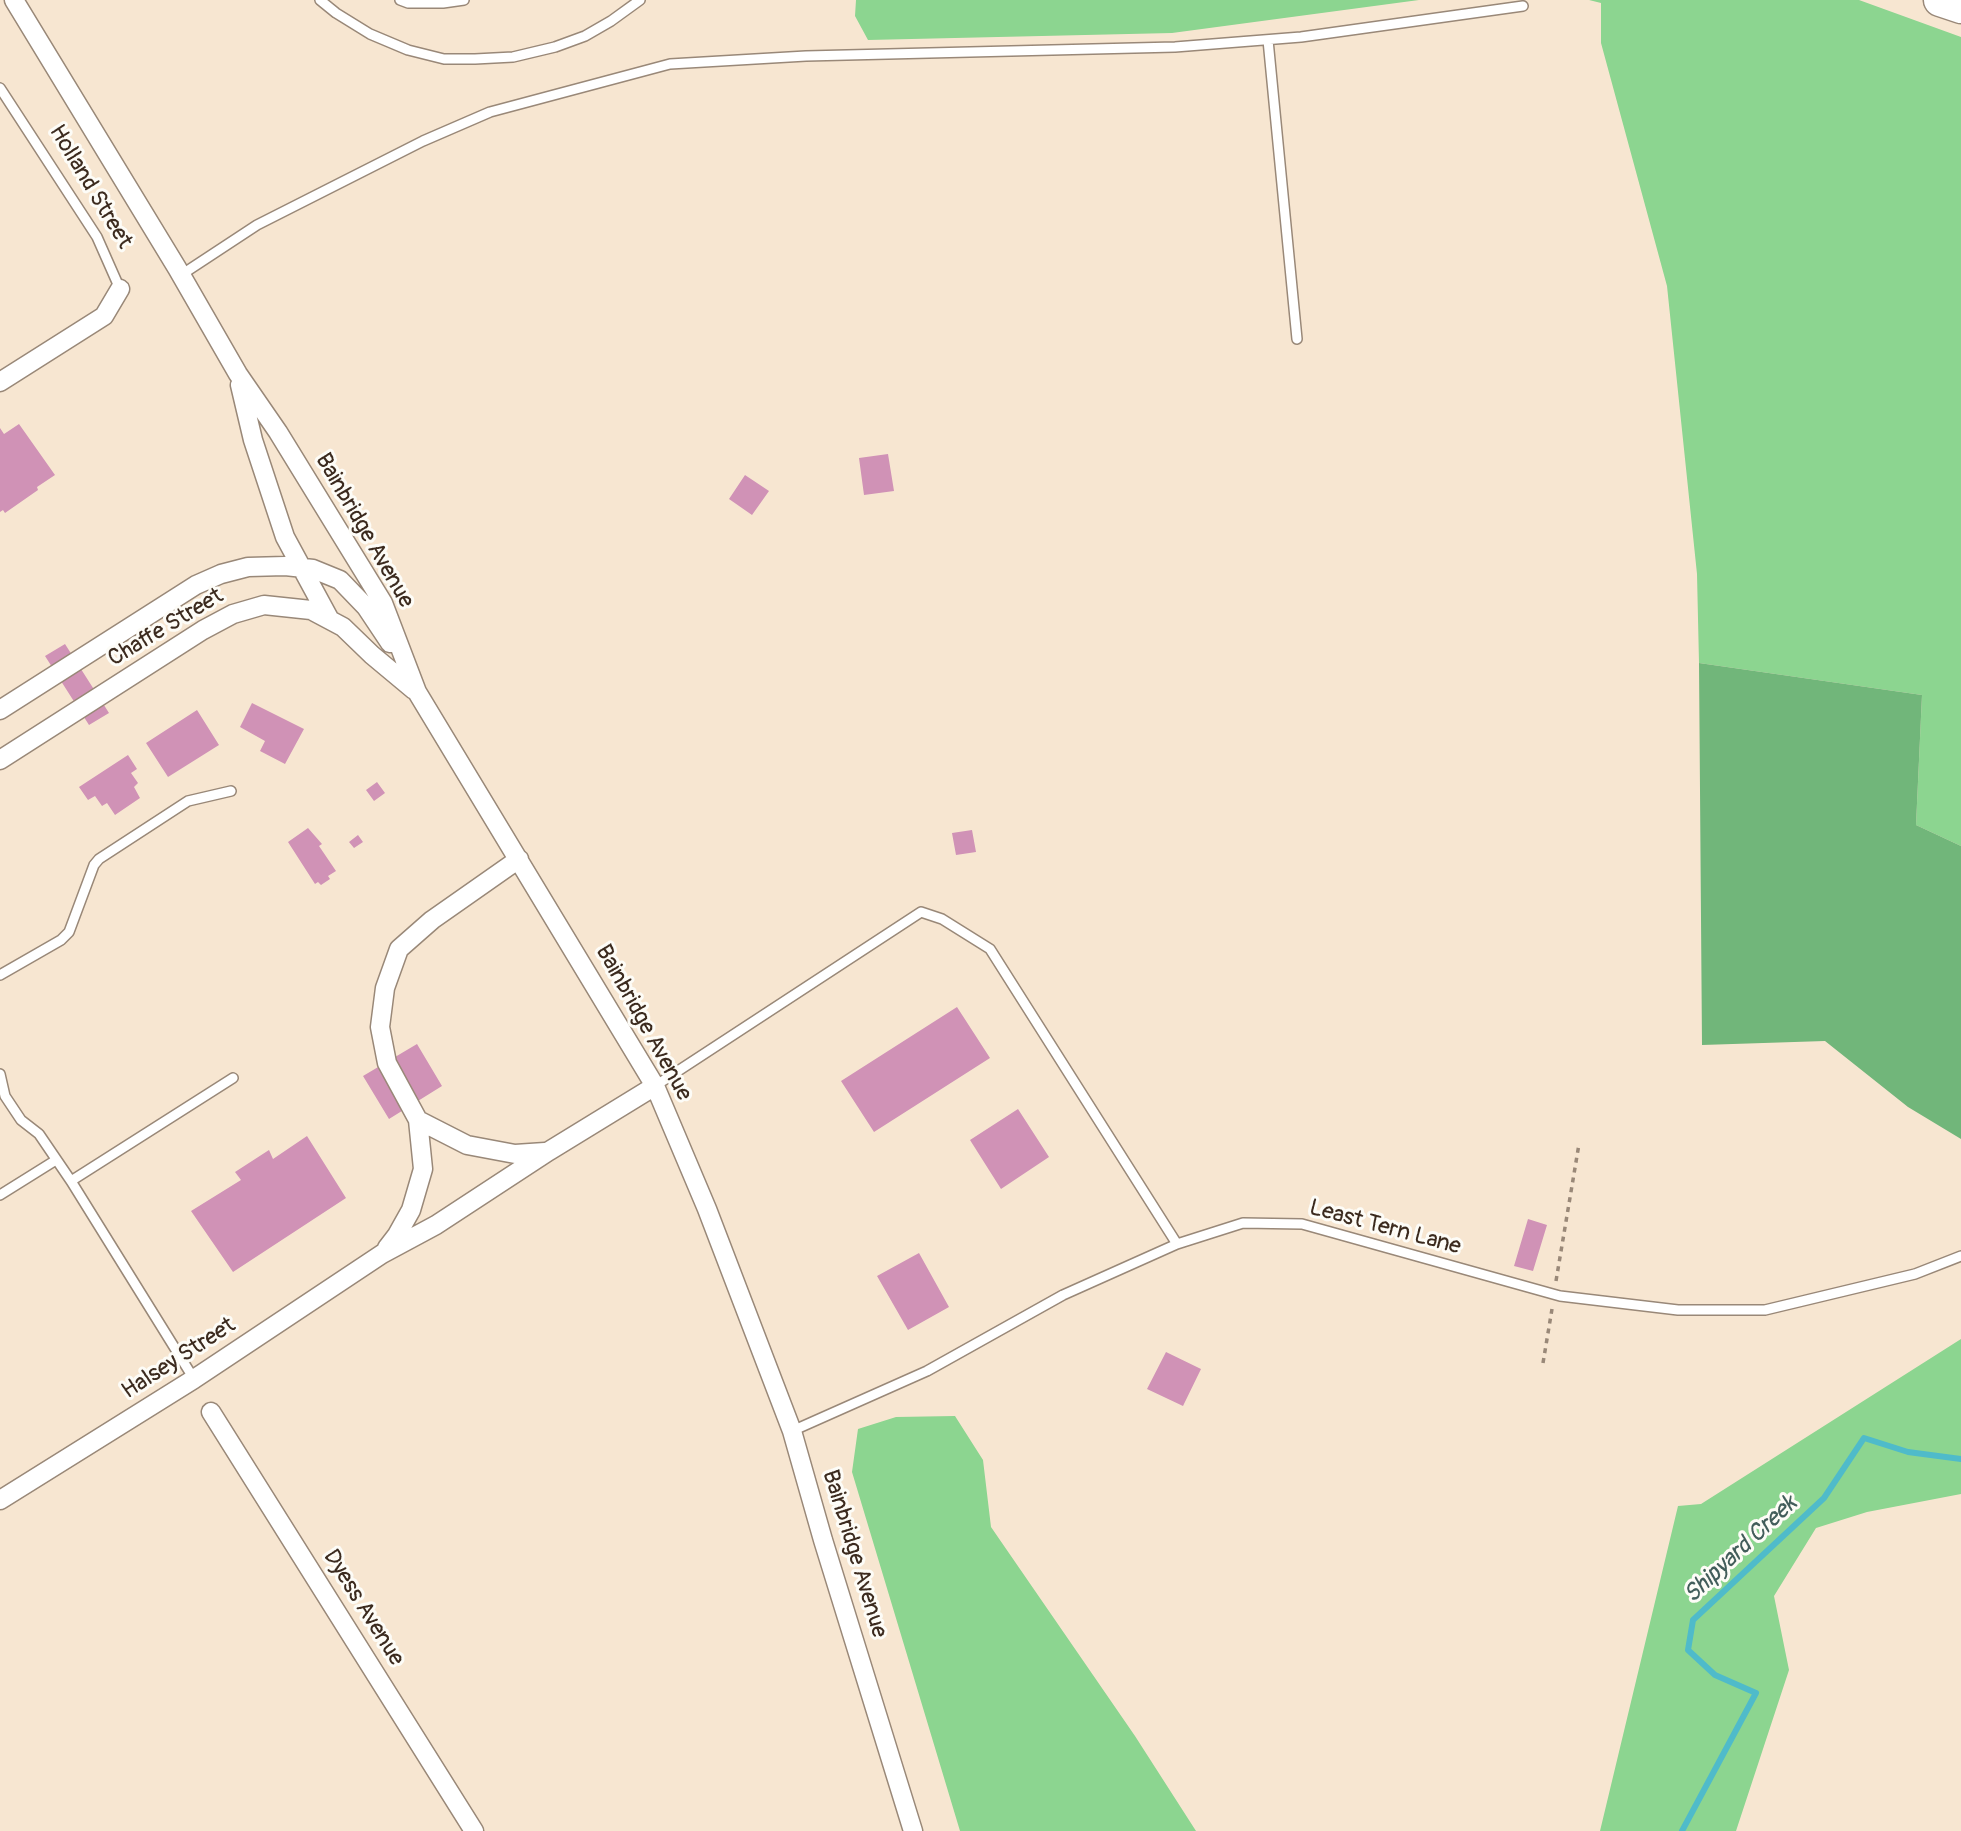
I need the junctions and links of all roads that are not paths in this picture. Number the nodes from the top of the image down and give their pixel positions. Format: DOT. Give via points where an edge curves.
graph roads {
  1 [pos="320,0"];
  2 [pos="400,0"];
  3 [pos="464,0"];
  4 [pos="640,0"];
  5 [pos="1940,0"];
  6 [pos="449,1"];
  7 [pos="20,2"];
  8 [pos="1523,6"];
  9 [pos="1961,8"];
  10 [pos="1268,40"];
  11 [pos="0,88"];
  12 [pos="181,275"];
  13 [pos="120,289"];
  14 [pos="1297,339"];
  15 [pos="238,374"];
  16 [pos="0,382"];
  17 [pos="302,568"];
  18 [pos="330,620"];
  19 [pos="417,692"];
  20 [pos="0,710"];
  21 [pos="0,760"];
  22 [pos="231,791"];
  23 [pos="519,859"];
  24 [pos="0,975"];
  25 [pos="0,1074"];
  26 [pos="233,1078"];
  27 [pos="655,1086"];
  28 [pos="418,1120"];
  29 [pos="549,1151"];
  30 [pos="56,1160"];
  31 [pos="71,1181"];
  32 [pos="0,1195"];
  33 [pos="1177,1244"];
  34 [pos="382,1254"];
  35 [pos="1961,1256"];
  36 [pos="194,1380"];
  37 [pos="211,1412"];
  38 [pos="792,1431"];
  39 [pos="0,1500"];
  40 [pos="474,1831"];
  41 [pos="913,1831"];
  1 -- 4 [label="lane" via="370,34 408,50 444,59 475,59 513,57 555,47 585,36"];
  2 -- 6 [label="lane"];
  3 -- 6 [label="lane"];
  5 -- 9 [label="highway"];
  7 -- 12 [label="street, Bainbridge Avenue"];
  8 -- 10 [label="lane"];
  10 -- 12 [label="lane" via="670,64 490,112 257,225"];
  10 -- 14 [label="lane"];
  11 -- 13 [label="lane, Holland Street" via="97,237"];
  12 -- 15 [label="street, Bainbridge Avenue"];
  13 -- 16 [label="street, Holland Street" via="104,316"];
  15 -- 17 [label="street, Bainbridge Avenue" via="253,440 285,537"];
  15 -- 19 [label="street, Bainbridge Avenue" via="383,603"];
  17 -- 18 [label="street, Bainbridge Avenue"];
  17 -- 19 [label="street, Chaffe Street" via="340,580 366,607"];
  17 -- 20 [label="street, Chaffe Street" via="248,568 195,585"];
  18 -- 19 [label="street, Chaffe Street"];
  18 -- 21 [label="street, Chaffe Street" via="311,610 264,605 233,614"];
  19 -- 23 [label="street, Bainbridge Avenue"];
  22 -- 24 [label="lane" via="188,801 99,859 69,932"];
  23 -- 27 [label="street, Bainbridge Avenue"];
  23 -- 28 [label="street, Halsey Street" via="399,949 385,988 380,1027 387,1063"];
  25 -- 30 [label="lane" via="5,1096"];
  26 -- 31 [label="lane"];
  27 -- 29 [label="street, Halsey Street"];
  27 -- 33 [label="lane" via="921,912 942,919 990,949"];
  27 -- 38 [label="street, Bainbridge Avenue"];
  28 -- 29 [label="street, Halsey Street" via="467,1145 515,1154"];
  28 -- 34 [label="street, Halsey Street" via="423,1169 411,1210"];
  29 -- 34 [label="street, Halsey Street" via="436,1225"];
  30 -- 31 [label="lane"];
  30 -- 32 [label="lane"];
  31 -- 36 [label="lane"];
  33 -- 35 [label="lane, Least Tern Lane" via="1243,1223 1302,1224 1554,1294 1678,1310 1765,1310 1915,1274"];
  33 -- 38 [label="lane, Least Tern Lane" via="1063,1295 927,1371"];
  34 -- 36 [label="street, Halsey Street"];
  36 -- 39 [label="street, Halsey Street"];
  37 -- 40 [label="street, Dyess Avenue"];
  38 -- 41 [label="street, Bainbridge Avenue"];
}
